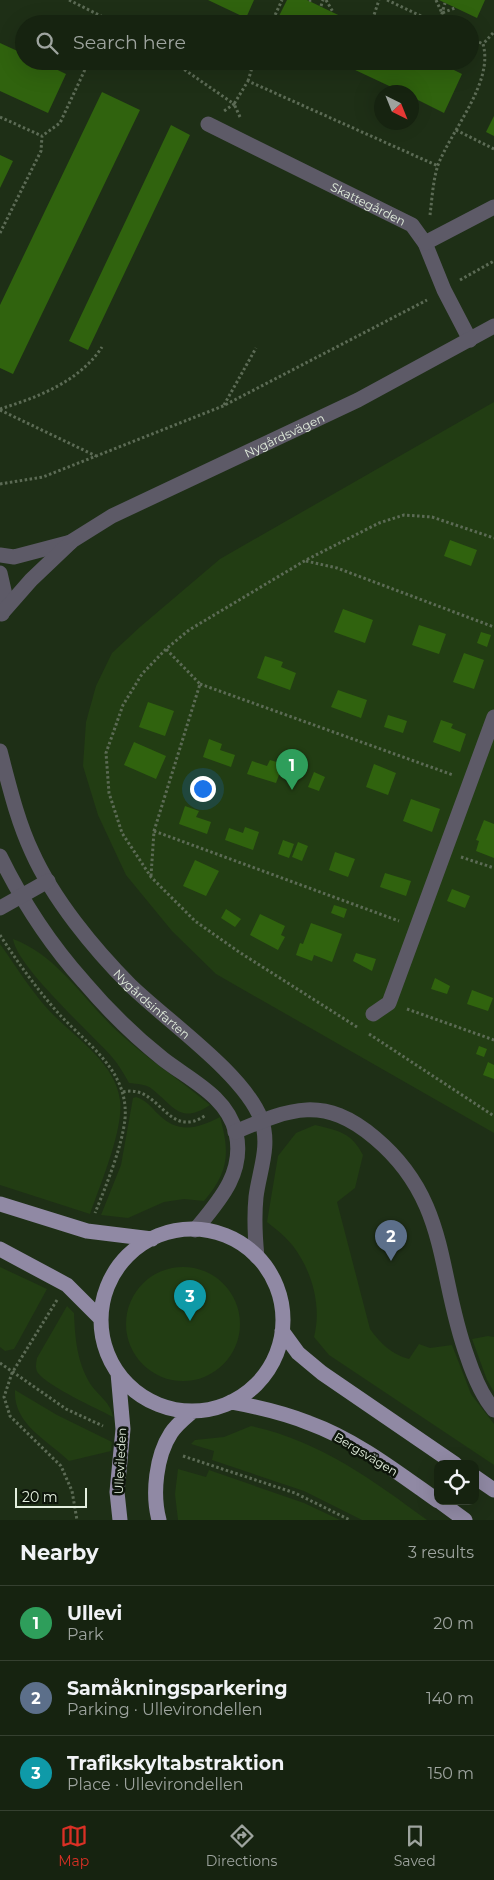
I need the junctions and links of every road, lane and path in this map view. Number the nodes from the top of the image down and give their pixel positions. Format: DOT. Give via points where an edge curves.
graph roads {
  1 [pos="70,0"];
  2 [pos="282,0"];
  3 [pos="325,0"];
  4 [pos="379,0"];
  5 [pos="387,0"];
  6 [pos="436,0"];
  7 [pos="445,3"];
  8 [pos="321,6"];
  9 [pos="455,8"];
  10 [pos="333,12"];
  11 [pos="442,13"];
  12 [pos="102,15"];
  13 [pos="275,15"];
  14 [pos="374,15"];
  15 [pos="419,15"];
  16 [pos="494,32"];
  17 [pos="479,42"];
  18 [pos="483,44"];
  19 [pos="85,70"];
  20 [pos="185,70"];
  21 [pos="251,70"];
  22 [pos="248,82"];
  23 [pos="234,104"];
  24 [pos="0,117"];
  25 [pos="208,124"];
  26 [pos="456,130"];
  27 [pos="42,136"];
  28 [pos="494,149"];
  29 [pos="438,166"];
  30 [pos="494,208"];
  31 [pos="0,233"];
  32 [pos="425,243"];
  33 [pos="494,261"];
  34 [pos="444,290"];
  35 [pos="491,332"];
  36 [pos="470,340"];
  37 [pos="102,347"];
  38 [pos="256,348"];
  39 [pos="223,406"];
  40 [pos="0,409"];
  41 [pos="96,456"];
  42 [pos="0,484"];
  43 [pos="494,538"];
  44 [pos="72,541"];
  45 [pos="0,555"];
  46 [pos="306,560"];
  47 [pos="0,573"];
  48 [pos="1,615"];
  49 [pos="494,628"];
  50 [pos="166,649"];
  51 [pos="200,684"];
  52 [pos="494,717"];
  53 [pos="0,751"];
  54 [pos="470,781"];
  55 [pos="154,831"];
  56 [pos="444,852"];
  57 [pos="0,856"];
  58 [pos="494,868"];
  59 [pos="151,877"];
  60 [pos="48,881"];
  61 [pos="21,896"];
  62 [pos="0,908"];
  63 [pos="416,927"];
  64 [pos="0,935"];
  65 [pos="389,1003"];
  66 [pos="373,1014"];
  67 [pos="358,1028"];
  68 [pos="366,1032"];
  69 [pos="494,1040"];
  70 [pos="123,1092"];
  71 [pos="220,1103"];
  72 [pos="494,1116"];
  73 [pos="262,1120"];
  74 [pos="235,1132"];
  75 [pos="0,1204"];
  76 [pos="94,1216"];
  77 [pos="195,1230"];
  78 [pos="152,1239"];
  79 [pos="0,1249"];
  80 [pos="257,1258"];
  81 [pos="57,1299"];
  82 [pos="101,1319"];
  83 [pos="282,1331"];
  84 [pos="0,1362"];
  85 [pos="12,1373"];
  86 [pos="118,1373"];
  87 [pos="231,1402"];
  88 [pos="494,1410"];
  89 [pos="193,1411"];
  90 [pos="105,1427"];
  91 [pos="183,1456"];
  92 [pos="449,1460"];
  93 [pos="479,1480"];
  94 [pos="494,1490"];
  95 [pos="434,1498"];
  96 [pos="444,1505"];
  97 [pos="77,1520"];
  98 [pos="120,1520"];
  99 [pos="158,1520"];
  100 [pos="350,1520"];
  101 [pos="465,1520"];
  1 -- 12 [label="path"];
  2 -- 13 [label="path"];
  3 -- 8 [label="path"];
  3 -- 10 [label="path"];
  4 -- 14 [label="path"];
  5 -- 15 [label="path"];
  6 -- 11 [label="path"];
  7 -- 11 [label="path"];
  9 -- 11 [label="path"];
  16 -- 18 [label="path"];
  17 -- 18 [label="path"];
  18 -- 26 [label="path" via="486,54 484,73"];
  19 -- 27 [label="path" via="60,123"];
  20 -- 23 [label="path"];
  21 -- 22 [label="path"];
  22 -- 23 [label="path"];
  22 -- 29 [label="path"];
  23 -- 25 [label="path"];
  24 -- 27 [label="path"];
  25 -- 32 [label="street, Skattegården" via="394,214 412,226"];
  26 -- 28 [label="path"];
  26 -- 29 [label="path"];
  27 -- 31 [label="path" via="40,151"];
  29 -- 32 [label="path"];
  30 -- 32 [label="street"];
  32 -- 34 [label="street, Skattegården"];
  33 -- 34 [label="path"];
  34 -- 36 [label="street, Skattegården"];
  34 -- 39 [label="path"];
  35 -- 36 [label="street, Nygårdsvägen"];
  36 -- 44 [label="street, Nygårdsvägen" via="358,400 121,512"];
  37 -- 40 [label="path" via="92,362 58,386"];
  38 -- 39 [label="path"];
  39 -- 41 [label="path"];
  40 -- 41 [label="path"];
  41 -- 42 [label="path" via="43,477"];
  43 -- 46 [label="path" via="432,517 404,515 379,523"];
  44 -- 45 [label="street, Nygårdsvägen" via="14,557"];
  44 -- 48 [label="street, Nygårdsvägen"];
  46 -- 49 [label="path" via="337,568"];
  46 -- 50 [label="path" via="189,630"];
  47 -- 48 [label="street" via="5,595"];
  50 -- 51 [label="path"];
  50 -- 59 [label="path" via="142,674 123,705 106,753 109,793 122,833"];
  51 -- 54 [label="path"];
  51 -- 55 [label="path"];
  52 -- 54 [label="street"];
  53 -- 60 [label="street, Nygårdsinfarten" via="18,816"];
  54 -- 56 [label="street"];
  55 -- 59 [label="path"];
  55 -- 63 [label="path"];
  56 -- 58 [label="path"];
  56 -- 63 [label="street"];
  57 -- 61 [label="street"];
  59 -- 67 [label="path" via="196,921"];
  60 -- 61 [label="street"];
  60 -- 73 [label="street, Nygårdsinfarten" via="94,945 129,984 240,1085"];
  61 -- 62 [label="street"];
  61 -- 71 [label="street" via="84,982 124,1024"];
  63 -- 65 [label="street"];
  64 -- 70 [label="path" via="27,975 112,1069"];
  65 -- 66 [label="street"];
  65 -- 69 [label="path"];
  68 -- 72 [label="path"];
  70 -- 71 [label="path" via="131,1090 147,1094 170,1116 189,1124 198,1121"];
  70 -- 76 [label="path" via="125,1120 108,1182"];
  71 -- 74 [label="street"];
  73 -- 74 [label="street"];
  73 -- 80 [label="street, Nygårdsinfarten" via="265,1139 255,1214"];
  73 -- 88 [label="street" via="284,1112 325,1110 366,1130 400,1164 424,1199 436,1226 458,1332 472,1371"];
  74 -- 77 [label="street" via="238,1147 233,1178"];
  75 -- 78 [label="main road" via="87,1231"];
  77 -- 78 [label="main road" via="180,1230"];
  77 -- 80 [label="main road" via="229,1238"];
  78 -- 82 [label="main road" via="125,1259 115,1272 103,1302"];
  79 -- 82 [label="main road" via="67,1285"];
  80 -- 83 [label="main road" via="275,1284"];
  81 -- 85 [label="path"];
  82 -- 86 [label="main road" via="106,1347"];
  83 -- 87 [label="main road" via="277,1353 266,1373 250,1390"];
  83 -- 92 [label="main road" via="298,1353 322,1373"];
  84 -- 85 [label="path"];
  85 -- 90 [label="path" via="66,1409"];
  85 -- 97 [label="path" via="4,1396 10,1416 61,1466 72,1491"];
  86 -- 89 [label="main road" via="138,1394 151,1401 164,1407"];
  86 -- 98 [label="main road, Ullevileden" via="123,1429 117,1492"];
  87 -- 89 [label="main road"];
  87 -- 95 [label="main road, Bergsvägen" via="278,1412 320,1427 355,1445"];
  89 -- 99 [label="main road" via="170,1434 163,1451 156,1488"];
  91 -- 100 [label="path" via="295,1493"];
  93 -- 94 [label="main road"];
  96 -- 101 [label="main road, Bergsvägen"];
}
